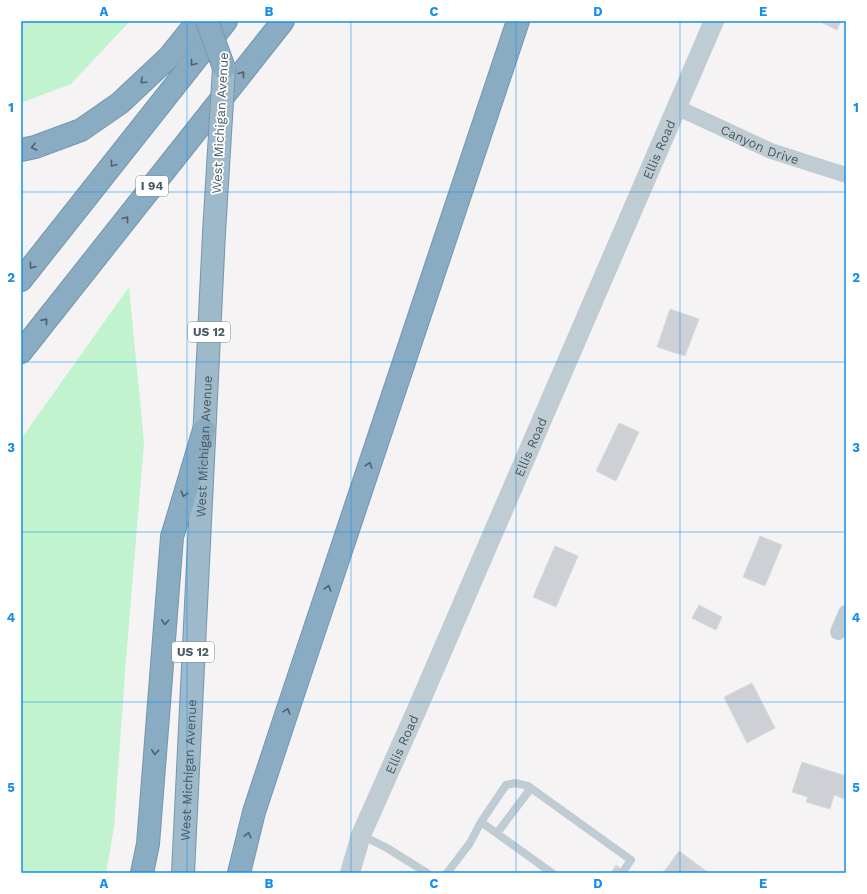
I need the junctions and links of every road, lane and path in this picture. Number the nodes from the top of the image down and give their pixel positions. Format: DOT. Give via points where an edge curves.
graph roads {
  1 [pos="198,21"];
  2 [pos="207,21"];
  3 [pos="226,21"];
  4 [pos="284,21"];
  5 [pos="518,21"];
  6 [pos="714,21"];
  7 [pos="224,68"];
  8 [pos="676,107"];
  9 [pos="21,150"];
  10 [pos="846,175"];
  11 [pos="21,280"];
  12 [pos="21,352"];
  13 [pos="204,430"];
  14 [pos="846,613"];
  15 [pos="838,632"];
  16 [pos="531,788"];
  17 [pos="481,822"];
  18 [pos="497,833"];
  19 [pos="361,835"];
  20 [pos="142,873"];
  21 [pos="182,873"];
  22 [pos="239,873"];
  23 [pos="350,873"];
  24 [pos="427,873"];
  25 [pos="447,873"];
  26 [pos="552,873"];
  27 [pos="622,873"];
  1 -- 9 [label="highway, one-way" via="169,57 120,103 81,130"];
  2 -- 7 [label="highway, bridge"];
  3 -- 7 [label="highway, West Michigan Avenue / US 12"];
  3 -- 11 [label="highway, one-way"];
  12 -- 4 [label="highway, I 94, one-way"];
  22 -- 5 [label="highway, one-way" via="254,812"];
  6 -- 8 [label="street, Ellis Road"];
  7 -- 13 [label="highway, West Michigan Avenue / US 12, bridge"];
  8 -- 10 [label="street, Canyon Drive" via="771,151"];
  8 -- 19 [label="street, Ellis Road"];
  13 -- 20 [label="highway, one-way" via="172,536 148,844"];
  13 -- 21 [label="highway, West Michigan Avenue / US 12"];
  14 -- 15 [label="street"];
  16 -- 17 [label="lane" via="515,783 506,785"];
  16 -- 18 [label="lane"];
  16 -- 27 [label="lane" via="631,860"];
  17 -- 18 [label="lane"];
  17 -- 25 [label="lane" via="470,843"];
  18 -- 26 [label="lane"];
  19 -- 23 [label="street, Ellis Road"];
  19 -- 24 [label="lane"];
}
